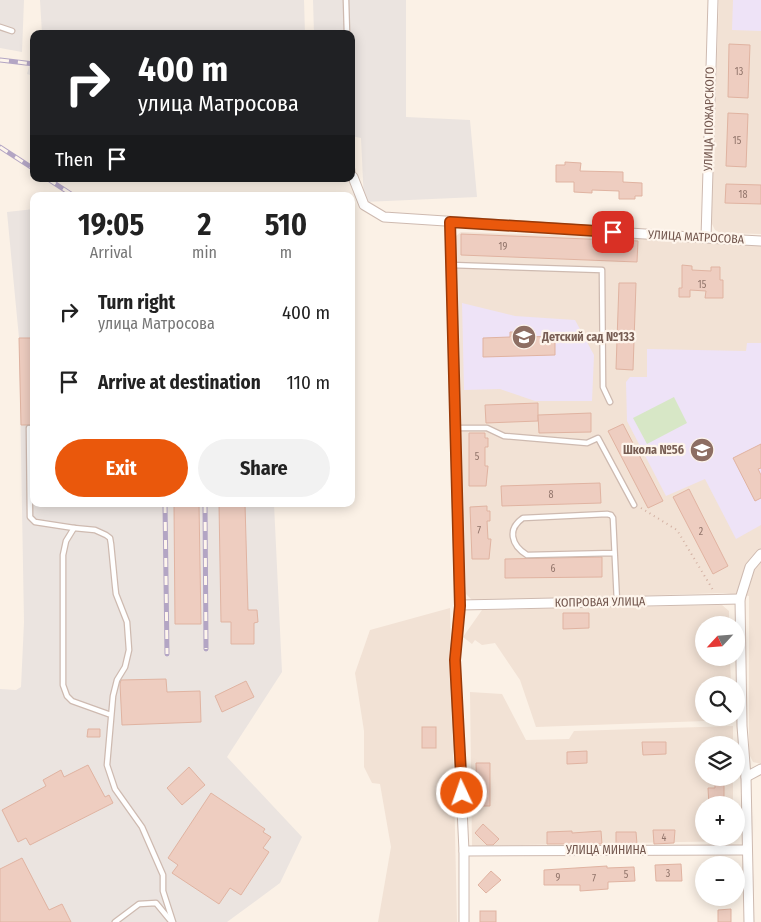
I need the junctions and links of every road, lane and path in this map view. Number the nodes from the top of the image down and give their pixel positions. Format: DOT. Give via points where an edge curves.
graph roads {
  1 [pos="346,0"];
  2 [pos="713,0"];
  3 [pos="0,27"];
  4 [pos="347,30"];
  5 [pos="12,31"];
  6 [pos="355,182"];
  7 [pos="450,222"];
  8 [pos="706,238"];
  9 [pos="761,240"];
  10 [pos="451,265"];
  11 [pos="610,402"];
  12 [pos="29,428"];
  13 [pos="456,428"];
  14 [pos="634,505"];
  15 [pos="74,528"];
  16 [pos="614,553"];
  17 [pos="761,554"];
  18 [pos="717,599"];
  19 [pos="740,599"];
  20 [pos="617,602"];
  21 [pos="460,606"];
  22 [pos="111,715"];
  23 [pos="761,769"];
  24 [pos="746,777"];
  25 [pos="747,850"];
  26 [pos="464,851"];
  27 [pos="115,922"];
  28 [pos="173,922"];
  29 [pos="464,922"];
  30 [pos="749,922"];
  1 -- 4 [label="lane"];
  2 -- 8 [label="street, УЛИЦА ПОЖАРСКОГО"];
  3 -- 5 [label="lane"];
  6 -- 7 [label="street, УЛИЦА МАТРОСОВА" via="364,205 384,217"];
  7 -- 8 [label="street, УЛИЦА МАТРОСОВА"];
  7 -- 10 [label="street"];
  8 -- 9 [label="street, УЛИЦА МАТРОСОВА"];
  10 -- 11 [label="lane" via="602,270 603,387"];
  10 -- 13 [label="street"];
  12 -- 15 [label="lane" via="30,517 35,522"];
  13 -- 14 [label="lane" via="487,428 504,436 587,443 598,438"];
  13 -- 21 [label="street"];
  14 -- 18 [label="path" via="677,530"];
  15 -- 22 [label="lane" via="66,541 63,555 62,685 72,701"];
  15 -- 22 [label="lane" via="95,530 110,538 116,594 127,622 128,659 114,688"];
  16 -- 16 [label="lane" via="612,518 607,514 523,518 513,531 514,542 527,555"];
  16 -- 20 [label="lane"];
  17 -- 19 [label="street" via="750,567"];
  18 -- 19 [label="street, КОПРОВАЯ УЛИЦА"];
  18 -- 20 [label="street, КОПРОВАЯ УЛИЦА"];
  19 -- 24 [label="street"];
  20 -- 21 [label="street, КОПРОВАЯ УЛИЦА"];
  21 -- 26 [label="street" via="455,660"];
  22 -- 28 [label="lane" via="108,772 118,796 142,827 163,875 163,891"];
  23 -- 24 [label="street"];
  24 -- 25 [label="street"];
  25 -- 26 [label="street, УЛИЦА МИНИНА"];
  25 -- 30 [label="street"];
  26 -- 29 [label="street"];
  27 -- 28 [label="lane" via="139,904 156,903"];
}
